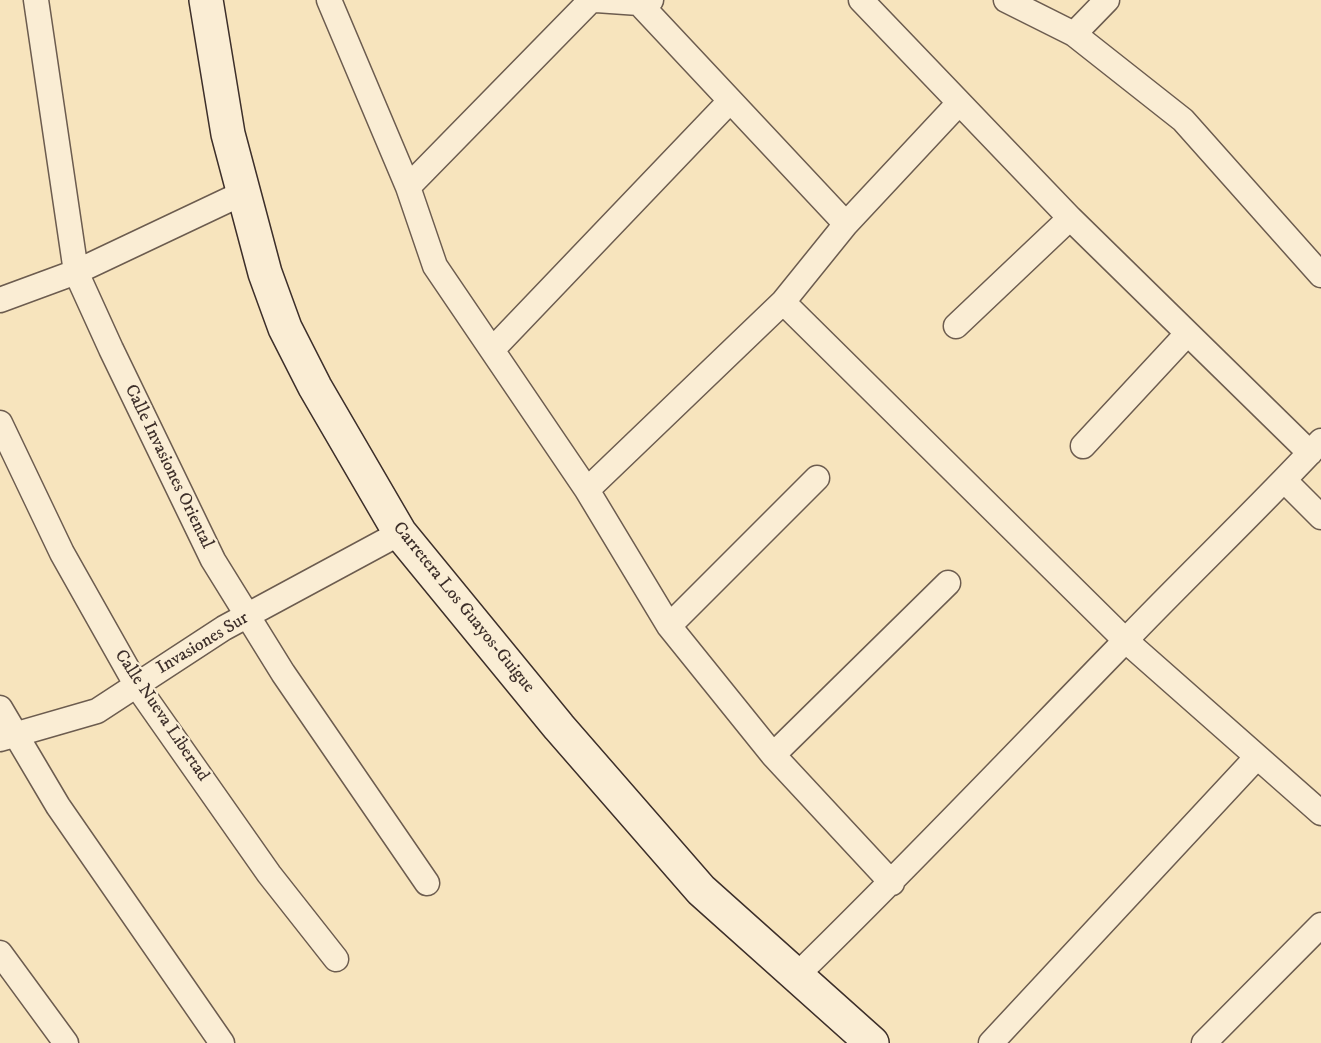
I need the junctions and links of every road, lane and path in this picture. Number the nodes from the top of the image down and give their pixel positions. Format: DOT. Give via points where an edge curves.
graph roads {
  1 [pos="36,0"];
  2 [pos="206,0"];
  3 [pos="329,0"];
  4 [pos="591,0"];
  5 [pos="596,0"];
  6 [pos="861,0"];
  7 [pos="1006,0"];
  8 [pos="1107,0"];
  9 [pos="645,2"];
  10 [pos="1074,34"];
  11 [pos="730,101"];
  12 [pos="959,103"];
  13 [pos="408,187"];
  14 [pos="243,193"];
  15 [pos="1070,218"];
  16 [pos="846,224"];
  17 [pos="76,272"];
  18 [pos="1321,275"];
  19 [pos="0,300"];
  20 [pos="783,302"];
  21 [pos="956,326"];
  22 [pos="1187,334"];
  23 [pos="493,350"];
  24 [pos="0,423"];
  25 [pos="1083,446"];
  26 [pos="1316,447"];
  27 [pos="817,478"];
  28 [pos="1285,481"];
  29 [pos="588,490"];
  30 [pos="1321,517"];
  31 [pos="400,533"];
  32 [pos="948,583"];
  33 [pos="247,616"];
  34 [pos="669,626"];
  35 [pos="1125,640"];
  36 [pos="137,686"];
  37 [pos="0,708"];
  38 [pos="8,736"];
  39 [pos="773,755"];
  40 [pos="1257,758"];
  41 [pos="1321,813"];
  42 [pos="427,883"];
  43 [pos="892,883"];
  44 [pos="1321,925"];
  45 [pos="0,953"];
  46 [pos="336,959"];
  47 [pos="796,976"];
  48 [pos="66,1043"];
  49 [pos="222,1043"];
  50 [pos="873,1043"];
  51 [pos="991,1043"];
  52 [pos="1204,1043"];
  1 -- 17 [label="street, Calle Invasiones Oriental"];
  2 -- 14 [label="main road, Carretera Los Guayos-Guigue" via="228,134"];
  3 -- 13 [label="street"];
  4 -- 13 [label="street"];
  5 -- 9 [label="street"];
  6 -- 12 [label="street"];
  7 -- 10 [label="street"];
  8 -- 10 [label="street"];
  9 -- 11 [label="street"];
  10 -- 18 [label="street" via="1183,120"];
  11 -- 16 [label="street"];
  11 -- 23 [label="street"];
  12 -- 15 [label="street"];
  12 -- 16 [label="street"];
  13 -- 23 [label="street" via="435,266"];
  14 -- 17 [label="street"];
  14 -- 31 [label="main road, Carretera Los Guayos-Guigue" via="285,328"];
  15 -- 21 [label="street"];
  15 -- 22 [label="street"];
  16 -- 20 [label="street"];
  17 -- 19 [label="street"];
  17 -- 33 [label="street, Calle Invasiones Oriental" via="213,560"];
  20 -- 29 [label="street"];
  20 -- 35 [label="street"];
  22 -- 25 [label="street"];
  22 -- 26 [label="street"];
  23 -- 29 [label="street"];
  24 -- 36 [label="street, Calle Nueva Libertad" via="62,554"];
  26 -- 28 [label="street"];
  27 -- 34 [label="street"];
  28 -- 30 [label="street"];
  28 -- 35 [label="street"];
  29 -- 34 [label="street"];
  31 -- 33 [label="street, Invasiones Sur"];
  31 -- 47 [label="main road, Carretera Los Guayos-Guigue" via="559,727 701,890"];
  32 -- 39 [label="street"];
  33 -- 36 [label="street, Invasiones Sur"];
  33 -- 42 [label="street, Calle Invasiones Oriental"];
  34 -- 39 [label="street"];
  35 -- 40 [label="street"];
  35 -- 43 [label="street"];
  36 -- 38 [label="street, Invasiones Sur" via="98,711"];
  36 -- 46 [label="street, Calle Nueva Libertad" via="269,874"];
  37 -- 38 [label="street"];
  38 -- 49 [label="street"];
  39 -- 43 [label="street"];
  40 -- 41 [label="street"];
  40 -- 51 [label="street"];
  43 -- 47 [label="street"];
  44 -- 52 [label="street"];
  45 -- 48 [label="street"];
  47 -- 50 [label="main road, Carretera Los Guayos-Guigue"];
}
